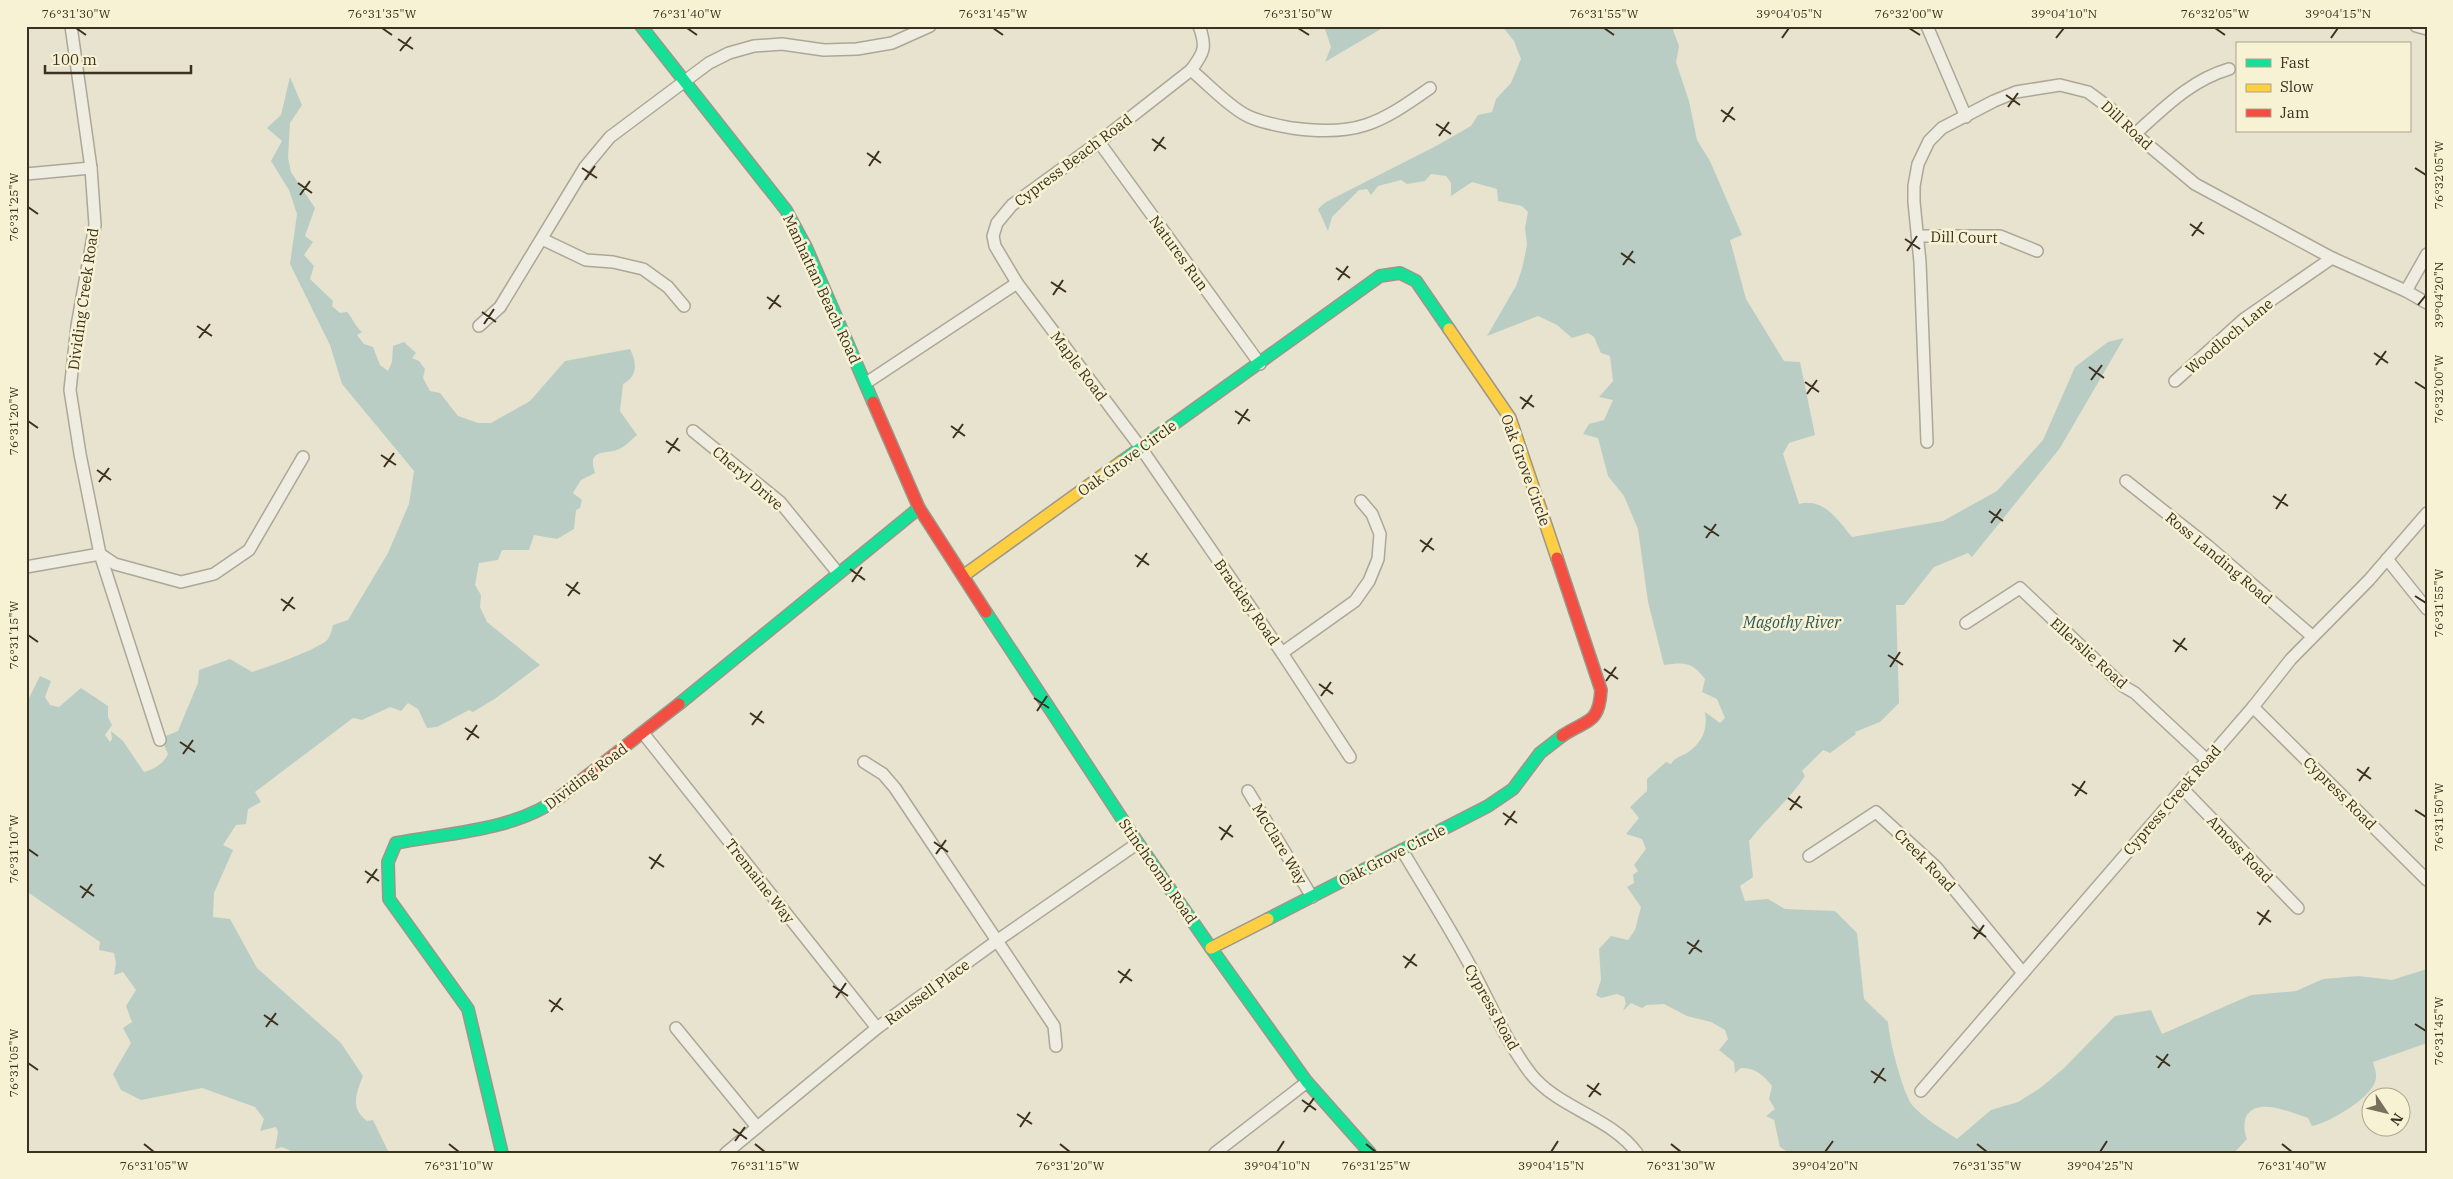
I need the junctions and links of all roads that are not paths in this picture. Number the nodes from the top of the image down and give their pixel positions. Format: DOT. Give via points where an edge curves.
graph roads {
  1 [pos="71,26"];
  2 [pos="641,26"];
  3 [pos="930,26"];
  4 [pos="1199,26"];
  5 [pos="1927,26"];
  6 [pos="2416,26"];
  7 [pos="2427,29"];
  8 [pos="2230,69"];
  9 [pos="1191,70"];
  10 [pos="686,82"];
  11 [pos="1430,88"];
  12 [pos="1966,117"];
  13 [pos="2135,134"];
  14 [pos="1099,142"];
  15 [pos="91,168"];
  16 [pos="26,174"];
  17 [pos="1919,236"];
  18 [pos="542,239"];
  19 [pos="2037,251"];
  20 [pos="2427,254"];
  21 [pos="2332,258"];
  22 [pos="1017,283"];
  23 [pos="2406,291"];
  24 [pos="2427,303"];
  25 [pos="684,306"];
  26 [pos="479,326"];
  27 [pos="1260,364"];
  28 [pos="2175,381"];
  29 [pos="866,383"];
  30 [pos="693,431"];
  31 [pos="1927,442"];
  32 [pos="1141,448"];
  33 [pos="303,457"];
  34 [pos="2126,480"];
  35 [pos="1361,501"];
  36 [pos="918,508"];
  37 [pos="2427,513"];
  38 [pos="100,554"];
  39 [pos="2387,559"];
  40 [pos="26,567"];
  41 [pos="838,573"];
  42 [pos="962,576"];
  43 [pos="2427,609"];
  44 [pos="1966,624"];
  45 [pos="2312,636"];
  46 [pos="1282,653"];
  47 [pos="2253,707"];
  48 [pos="643,733"];
  49 [pos="160,740"];
  50 [pos="1350,757"];
  51 [pos="2207,760"];
  52 [pos="864,762"];
  53 [pos="2183,789"];
  54 [pos="1248,791"];
  55 [pos="1138,843"];
  56 [pos="1402,850"];
  57 [pos="1809,856"];
  58 [pos="2427,880"];
  59 [pos="1312,897"];
  60 [pos="2298,908"];
  61 [pos="998,940"];
  62 [pos="1211,948"];
  63 [pos="2023,972"];
  64 [pos="676,1028"];
  65 [pos="877,1028"];
  66 [pos="1056,1046"];
  67 [pos="1307,1082"];
  68 [pos="1921,1091"];
  69 [pos="757,1127"];
  70 [pos="502,1153"];
  71 [pos="726,1153"];
  72 [pos="1215,1153"];
  73 [pos="1370,1153"];
  74 [pos="1637,1153"];
  1 -- 15 [label="street, Dividing Creek Road"];
  2 -- 10 [label="street, Manhattan Beach Road"];
  3 -- 10 [label="street" via="892,43 857,49 824,50 782,44 754,46 709,63"];
  4 -- 9 [label="street, Cypress Beach Road" via="1203,55"];
  5 -- 12 [label="street"];
  6 -- 7 [label="street"];
  8 -- 13 [label="street" via="2199,81"];
  9 -- 11 [label="street" via="1244,115 1318,132 1354,129 1391,116"];
  9 -- 14 [label="street, Cypress Beach Road"];
  10 -- 18 [label="street" via="610,137 584,167"];
  10 -- 29 [label="street, Manhattan Beach Road" via="786,210 806,247"];
  12 -- 13 [label="street, Dill Road" via="2016,92 2066,85 2095,96"];
  12 -- 17 [label="street, Dill Road" via="1934,134 1923,151 1914,186"];
  13 -- 21 [label="street, Dill Road" via="2195,184"];
  14 -- 22 [label="street, Cypress Beach Road" via="1012,205 997,223 993,236 995,246"];
  14 -- 27 [label="street, Natures Run"];
  15 -- 16 [label="street"];
  15 -- 38 [label="street, Dividing Creek Road" via="96,225 77,326 70,390"];
  17 -- 19 [label="street, Dill Court" via="2000,236"];
  17 -- 31 [label="street, Dill Road"];
  18 -- 25 [label="street" via="586,260 643,269 668,287"];
  18 -- 26 [label="street" via="500,307"];
  20 -- 23 [label="street"];
  21 -- 23 [label="street, Dill Road"];
  21 -- 28 [label="street, Woodloch Lane" via="2244,319"];
  22 -- 29 [label="street"];
  22 -- 32 [label="street, Maple Road"];
  23 -- 24 [label="street, Dill Road"];
  27 -- 32 [label="street, Oak Grove Circle"];
  27 -- 56 [label="street, Oak Grove Circle" via="1380,276 1400,273 1416,281 1510,418 1601,690 1600,707 1591,721 1552,742 1513,790"];
  29 -- 36 [label="street, Manhattan Beach Road"];
  30 -- 41 [label="street, Cheryl Drive" via="780,502"];
  32 -- 42 [label="street, Oak Grove Circle"];
  32 -- 46 [label="street, Brackley Road"];
  33 -- 38 [label="street" via="249,550 214,574 181,582 116,564"];
  34 -- 45 [label="street, Ross Landing Road"];
  35 -- 46 [label="street" via="1372,514 1380,534 1378,559 1369,581 1355,601"];
  36 -- 41 [label="street, Dividing Road"];
  36 -- 42 [label="street, Manhattan Beach Road"];
  37 -- 39 [label="street, Cypress Creek Road"];
  38 -- 40 [label="street"];
  38 -- 49 [label="street, Dividing Creek Road"];
  39 -- 43 [label="street"];
  39 -- 45 [label="street, Cypress Creek Road"];
  41 -- 48 [label="street, Dividing Road"];
  42 -- 55 [label="street, Stinchcomb Road"];
  44 -- 51 [label="street, Ellerslie Road" via="2020,588"];
  45 -- 47 [label="street, Cypress Creek Road"];
  46 -- 50 [label="street, Brackley Road"];
  47 -- 51 [label="street, Cypress Creek Road"];
  47 -- 58 [label="street, Cypress Road"];
  48 -- 65 [label="street, Tremaine Way"];
  48 -- 70 [label="street, Dividing Road" via="546,808 511,822 396,842 388,862 389,899 468,1009"];
  51 -- 53 [label="street, Cypress Creek Road"];
  52 -- 61 [label="street" via="883,774 895,788"];
  53 -- 60 [label="street, Amoss Road"];
  53 -- 63 [label="street, Cypress Creek Road"];
  54 -- 59 [label="street, McClare Way"];
  55 -- 61 [label="street, Raussell Place"];
  55 -- 62 [label="street, Stinchcomb Road"];
  56 -- 59 [label="street, Oak Grove Circle"];
  56 -- 74 [label="street, Cypress Road" via="1475,974 1504,1033 1533,1076 1567,1105 1628,1140"];
  57 -- 63 [label="street, Creek Road" via="1876,812 1936,867"];
  59 -- 62 [label="street, Oak Grove Circle"];
  61 -- 65 [label="street, Raussell Place"];
  61 -- 66 [label="street" via="1054,1026"];
  62 -- 67 [label="street, Stinchcomb Road"];
  63 -- 68 [label="street, Cypress Creek Road"];
  64 -- 69 [label="street"];
  65 -- 69 [label="street, Raussell Place"];
  67 -- 72 [label="street"];
  67 -- 73 [label="street, Stinchcomb Road"];
  69 -- 71 [label="street, Raussell Place"];
}
